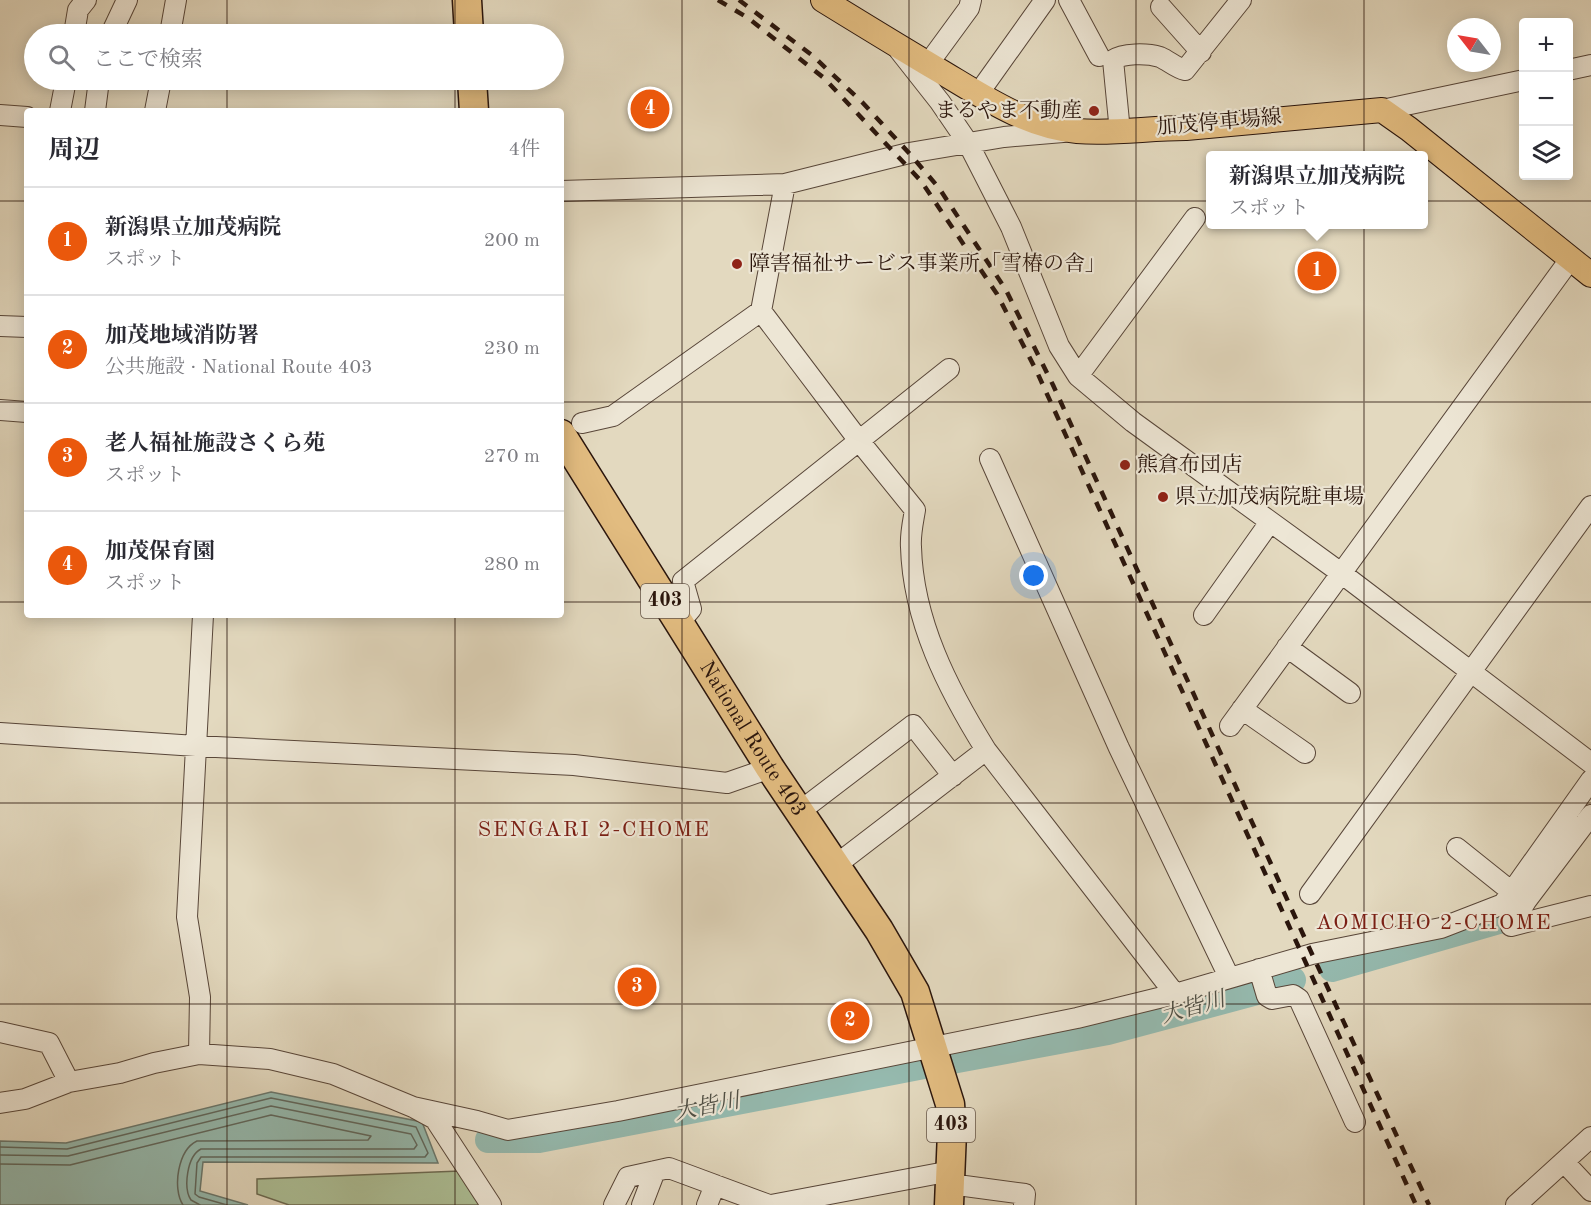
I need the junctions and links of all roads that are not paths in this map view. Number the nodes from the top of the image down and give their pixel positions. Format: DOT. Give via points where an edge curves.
graph roads {
  1 [pos="86,0"];
  2 [pos="127,0"];
  3 [pos="176,0"];
  4 [pos="467,0"];
  5 [pos="824,0"];
  6 [pos="971,0"];
  7 [pos="1045,0"];
  8 [pos="1069,0"];
  9 [pos="1240,0"];
  10 [pos="1161,7"];
  11 [pos="76,24"];
  12 [pos="116,24"];
  13 [pos="172,24"];
  14 [pos="468,24"];
  15 [pos="895,45"];
  16 [pos="1201,52"];
  17 [pos="1099,56"];
  18 [pos="928,64"];
  19 [pos="1591,65"];
  20 [pos="1573,69"];
  21 [pos="1519,81"];
  22 [pos="64,90"];
  23 [pos="98,90"];
  24 [pos="159,90"];
  25 [pos="473,90"];
  26 [pos="978,94"];
  27 [pos="61,108"];
  28 [pos="95,108"];
  29 [pos="156,108"];
  30 [pos="474,108"];
  31 [pos="1382,110"];
  32 [pos="0,115"];
  33 [pos="24,117"];
  34 [pos="1076,131"];
  35 [pos="1120,132"];
  36 [pos="968,143"];
  37 [pos="784,184"];
  38 [pos="564,191"];
  39 [pos="1195,218"];
  40 [pos="1571,258"];
  41 [pos="1591,275"];
  42 [pos="761,311"];
  43 [pos="0,326"];
  44 [pos="24,327"];
  45 [pos="950,369"];
  46 [pos="1078,376"];
  47 [pos="0,410"];
  48 [pos="24,411"];
  49 [pos="572,428"];
  50 [pos="860,442"];
  51 [pos="990,459"];
  52 [pos="1591,506"];
  53 [pos="1270,522"];
  54 [pos="1341,573"];
  55 [pos="1204,615"];
  56 [pos="203,618"];
  57 [pos="678,623"];
  58 [pos="1287,646"];
  59 [pos="1471,672"];
  60 [pos="1350,693"];
  61 [pos="1242,709"];
  62 [pos="1230,726"];
  63 [pos="0,733"];
  64 [pos="196,746"];
  65 [pos="986,750"];
  66 [pos="1305,753"];
  67 [pos="1591,763"];
  68 [pos="770,768"];
  69 [pos="953,776"];
  70 [pos="1591,780"];
  71 [pos="800,812"];
  72 [pos="1591,815"];
  73 [pos="1457,848"];
  74 [pos="836,866"];
  75 [pos="1310,894"];
  76 [pos="1517,899"];
  77 [pos="1591,906"];
  78 [pos="1229,977"];
  79 [pos="1263,980"];
  80 [pos="1175,994"];
  81 [pos="0,1032"];
  82 [pos="933,1047"];
  83 [pos="199,1054"];
  84 [pos="69,1082"];
  85 [pos="0,1103"];
  86 [pos="413,1107"];
  87 [pos="1355,1122"];
  88 [pos="1591,1137"];
  89 [pos="1564,1162"];
  90 [pos="656,1171"];
  91 [pos="715,1185"];
  92 [pos="959,1190"];
  93 [pos="1591,1191"];
  94 [pos="491,1205"];
  95 [pos="614,1205"];
  96 [pos="642,1205"];
  97 [pos="707,1205"];
  98 [pos="770,1205"];
  99 [pos="1024,1205"];
  100 [pos="1516,1205"];
  1 -- 11 [label="street" via="78,10"];
  2 -- 12 [label="street"];
  3 -- 13 [label="street"];
  4 -- 14 [label="highway"];
  5 -- 15 [label="main road, 加茂停車場線"];
  6 -- 18 [label="street"];
  7 -- 26 [label="street"];
  8 -- 17 [label="street"];
  9 -- 16 [label="street"];
  10 -- 16 [label="street"];
  15 -- 18 [label="main road, 加茂停車場線"];
  15 -- 36 [label="street"];
  16 -- 35 [label="street" via="1185,70 1144,54 1115,58"];
  18 -- 26 [label="main road, 加茂停車場線"];
  19 -- 20 [label="street"];
  21 -- 31 [label="street"];
  22 -- 27 [label="street"];
  23 -- 28 [label="street"];
  24 -- 29 [label="street"];
  25 -- 30 [label="highway"];
  26 -- 34 [label="main road, 加茂停車場線" via="1021,116"];
  31 -- 35 [label="main road, 加茂停車場線"];
  31 -- 40 [label="main road"];
  32 -- 33 [label="street"];
  34 -- 35 [label="main road, 加茂停車場線"];
  34 -- 36 [label="street"];
  36 -- 37 [label="street" via="897,155"];
  36 -- 46 [label="street" via="1011,227 1059,346"];
  37 -- 38 [label="street"];
  37 -- 42 [label="street"];
  39 -- 46 [label="street"];
  40 -- 41 [label="main road"];
  40 -- 54 [label="street"];
  42 -- 49 [label="street" via="613,416"];
  42 -- 50 [label="street"];
  43 -- 44 [label="street"];
  45 -- 50 [label="street"];
  46 -- 53 [label="street" via="1132,422"];
  47 -- 48 [label="street"];
  49 -- 57 [label="highway, National Route 403 / 403"];
  50 -- 57 [label="street" via="683,581 691,609"];
  50 -- 65 [label="street" via="915,510 911,547 917,597 931,645 959,708"];
  51 -- 78 [label="street" via="1119,748"];
  52 -- 59 [label="street"];
  53 -- 54 [label="street"];
  53 -- 55 [label="street"];
  54 -- 58 [label="street"];
  54 -- 59 [label="street"];
  56 -- 64 [label="street"];
  57 -- 68 [label="highway, National Route 403 / 403"];
  58 -- 60 [label="street"];
  58 -- 61 [label="street"];
  59 -- 67 [label="street"];
  59 -- 75 [label="street"];
  61 -- 62 [label="street"];
  61 -- 66 [label="street"];
  63 -- 64 [label="street"];
  64 -- 68 [label="street" via="574,765 727,783"];
  64 -- 83 [label="street" via="187,917 200,998"];
  65 -- 69 [label="street"];
  65 -- 80 [label="street"];
  68 -- 71 [label="highway, National Route 403 / 403"];
  69 -- 71 [label="street" via="913,725"];
  69 -- 74 [label="street"];
  70 -- 76 [label="street"];
  71 -- 74 [label="highway, National Route 403 / 403"];
  72 -- 76 [label="street"];
  73 -- 76 [label="street"];
  74 -- 82 [label="highway, National Route 403 / 403" via="915,992"];
  76 -- 77 [label="street" via="1511,926"];
  76 -- 79 [label="street" via="1442,928 1312,954"];
  78 -- 79 [label="street"];
  78 -- 80 [label="street"];
  79 -- 87 [label="street" via="1267,996 1272,999 1293,995 1299,999"];
  80 -- 82 [label="street"];
  81 -- 84 [label="street" via="49,1043"];
  82 -- 86 [label="street" via="508,1130"];
  82 -- 92 [label="highway, 403" via="950,1104"];
  83 -- 84 [label="street"];
  83 -- 86 [label="street" via="270,1059 322,1071"];
  84 -- 85 [label="street" via="25,1099"];
  86 -- 94 [label="street" via="435,1119"];
  88 -- 89 [label="street"];
  89 -- 93 [label="street"];
  89 -- 100 [label="street"];
  90 -- 91 [label="street" via="669,1168"];
  90 -- 95 [label="street" via="628,1177"];
  90 -- 96 [label="street"];
  91 -- 97 [label="street"];
  91 -- 98 [label="street"];
  92 -- 98 [label="street"];
  92 -- 99 [label="street" via="1025,1194"];
}
